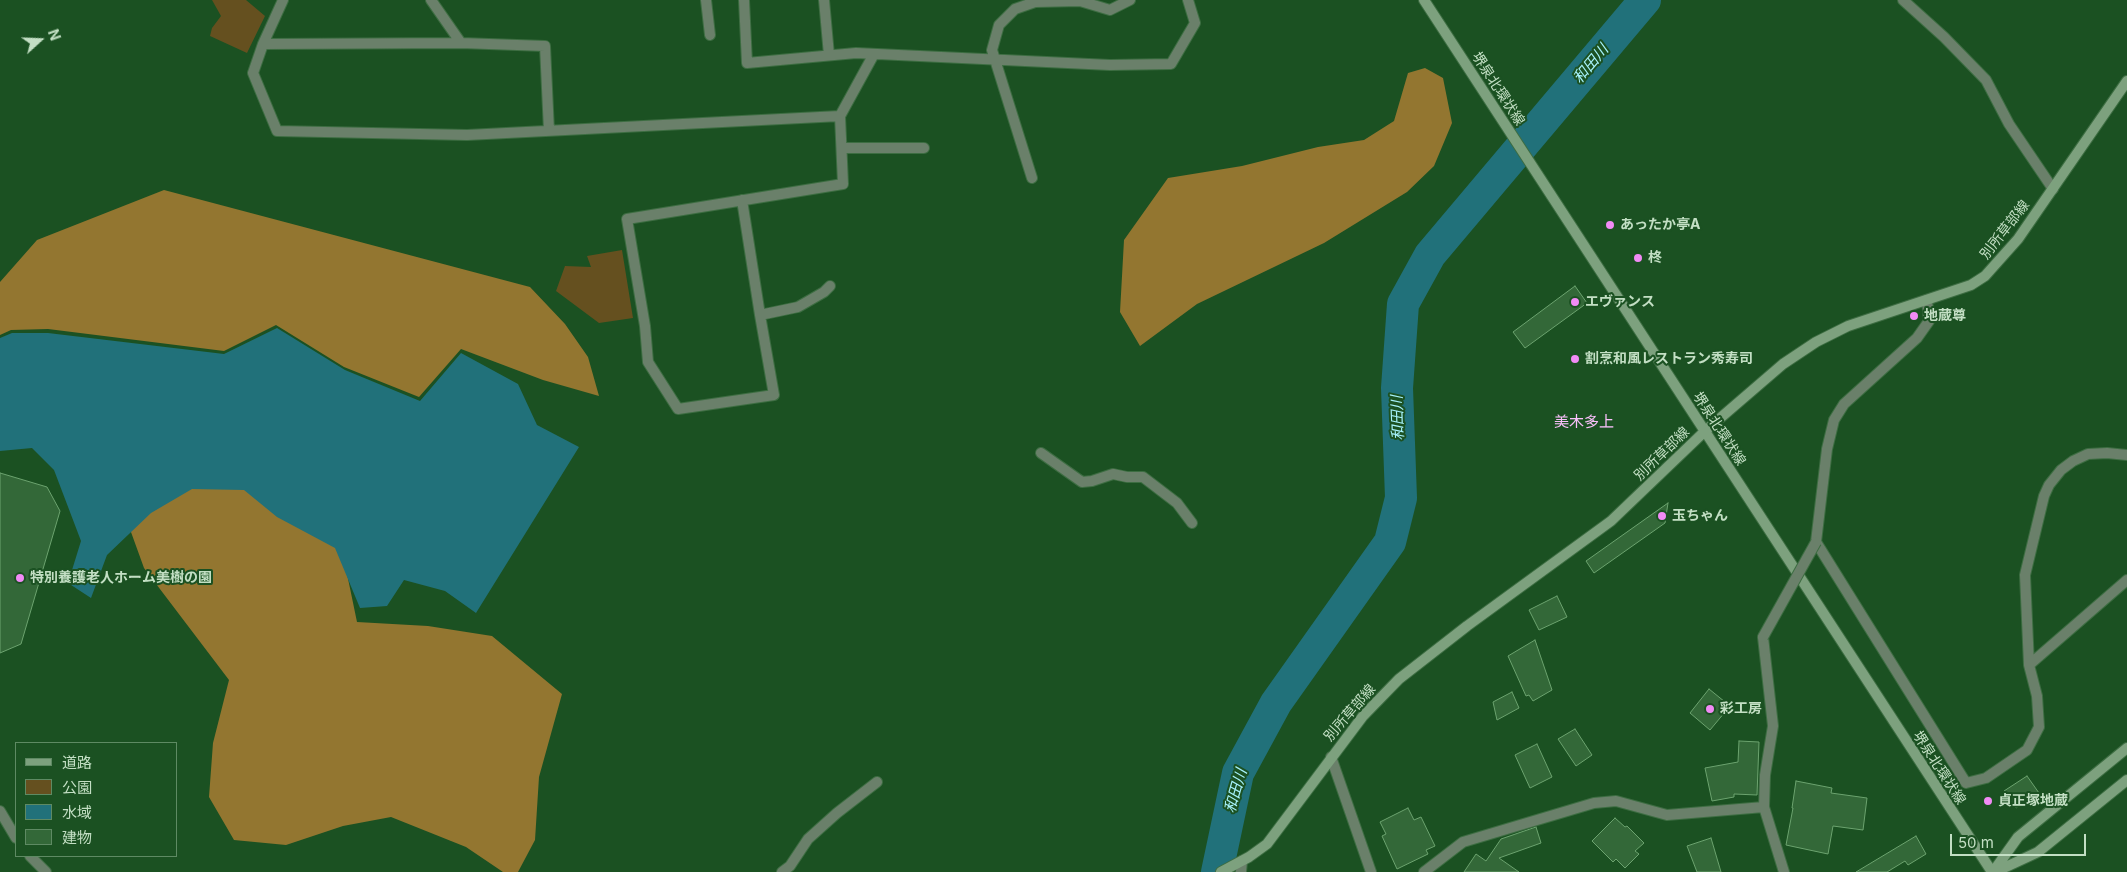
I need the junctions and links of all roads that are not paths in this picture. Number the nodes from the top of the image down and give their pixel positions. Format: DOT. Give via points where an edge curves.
graph roads {
  1 [pos="283,0"];
  2 [pos="431,0"];
  3 [pos="706,0"];
  4 [pos="744,0"];
  5 [pos="824,0"];
  6 [pos="1130,0"];
  7 [pos="1188,0"];
  8 [pos="1424,0"];
  9 [pos="1903,0"];
  10 [pos="710,35"];
  11 [pos="461,43"];
  12 [pos="263,44"];
  13 [pos="874,54"];
  14 [pos="829,56"];
  15 [pos="994,59"];
  16 [pos="2127,81"];
  17 [pos="840,116"];
  18 [pos="549,131"];
  19 [pos="842,148"];
  20 [pos="924,148"];
  21 [pos="1032,178"];
  22 [pos="2053,189"];
  23 [pos="742,200"];
  24 [pos="830,286"];
  25 [pos="1927,300"];
  26 [pos="760,314"];
  27 [pos="1704,432"];
  28 [pos="1041,453"];
  29 [pos="2127,455"];
  30 [pos="1192,523"];
  31 [pos="1816,542"];
  32 [pos="2127,580"];
  33 [pos="2029,665"];
  34 [pos="2127,748"];
  35 [pos="1331,756"];
  36 [pos="2127,780"];
  37 [pos="877,782"];
  38 [pos="1764,807"];
  39 [pos="0,811"];
  40 [pos="15,836"];
  41 [pos="31,857"];
  42 [pos="1239,867"];
  43 [pos="46,872"];
  44 [pos="782,872"];
  45 [pos="1221,872"];
  46 [pos="1371,872"];
  47 [pos="1424,872"];
  48 [pos="1784,872"];
  49 [pos="1993,872"];
  1 -- 12 [label="street"];
  2 -- 11 [label="street"];
  3 -- 10 [label="street"];
  4 -- 14 [label="street" via="747,63"];
  5 -- 14 [label="street"];
  6 -- 15 [label="street" via="1110,10 1080,1 1036,2 1016,9 999,25 992,50"];
  7 -- 15 [label="street" via="1195,23 1171,64 1110,65"];
  8 -- 27 [label="main road, 堺泉北環状線"];
  9 -- 22 [label="street" via="1986,80 2009,124"];
  11 -- 12 [label="street"];
  11 -- 18 [label="street" via="546,46"];
  12 -- 18 [label="street" via="253,73 276,131 467,135"];
  13 -- 14 [label="street"];
  13 -- 15 [label="street"];
  13 -- 17 [label="street"];
  15 -- 21 [label="street"];
  16 -- 22 [label="main road, 別所草部線"];
  17 -- 18 [label="street"];
  17 -- 19 [label="street"];
  19 -- 20 [label="street"];
  19 -- 23 [label="street" via="843,184"];
  22 -- 25 [label="main road, 別所草部線" via="2018,240 1985,276 1971,285"];
  23 -- 26 [label="street"];
  23 -- 26 [label="street" via="627,220 648,362 678,409 774,395"];
  24 -- 26 [label="street" via="798,307"];
  25 -- 27 [label="main road, 別所草部線" via="1848,326 1816,342 1783,364"];
  25 -- 31 [label="street" via="1929,321 1917,338 1844,404 1834,420"];
  27 -- 35 [label="main road, 別所草部線" via="1611,522 1399,679"];
  27 -- 49 [label="main road, 堺泉北環状線"];
  28 -- 30 [label="street" via="1082,482 1113,474 1143,477 1177,503"];
  29 -- 33 [label="street" via="2108,452 2088,454 2072,461 2049,484 2025,575"];
  31 -- 33 [label="street" via="1966,783 1986,778 2027,750 2039,727 2037,696"];
  31 -- 38 [label="street, bridge" via="1763,637 1772,726"];
  32 -- 33 [label="street"];
  34 -- 49 [label="main road" via="2018,837"];
  35 -- 42 [label="main road, 別所草部線" via="1267,844"];
  35 -- 46 [label="street"];
  36 -- 49 [label="main road" via="2038,852"];
  37 -- 44 [label="street" via="808,839 790,866"];
  38 -- 47 [label="street" via="1667,815 1616,800 1594,803 1463,842"];
  38 -- 48 [label="street"];
  39 -- 40 [label="street"];
  41 -- 43 [label="street"];
  42 -- 45 [label="main road, 別所草部線"];
}
